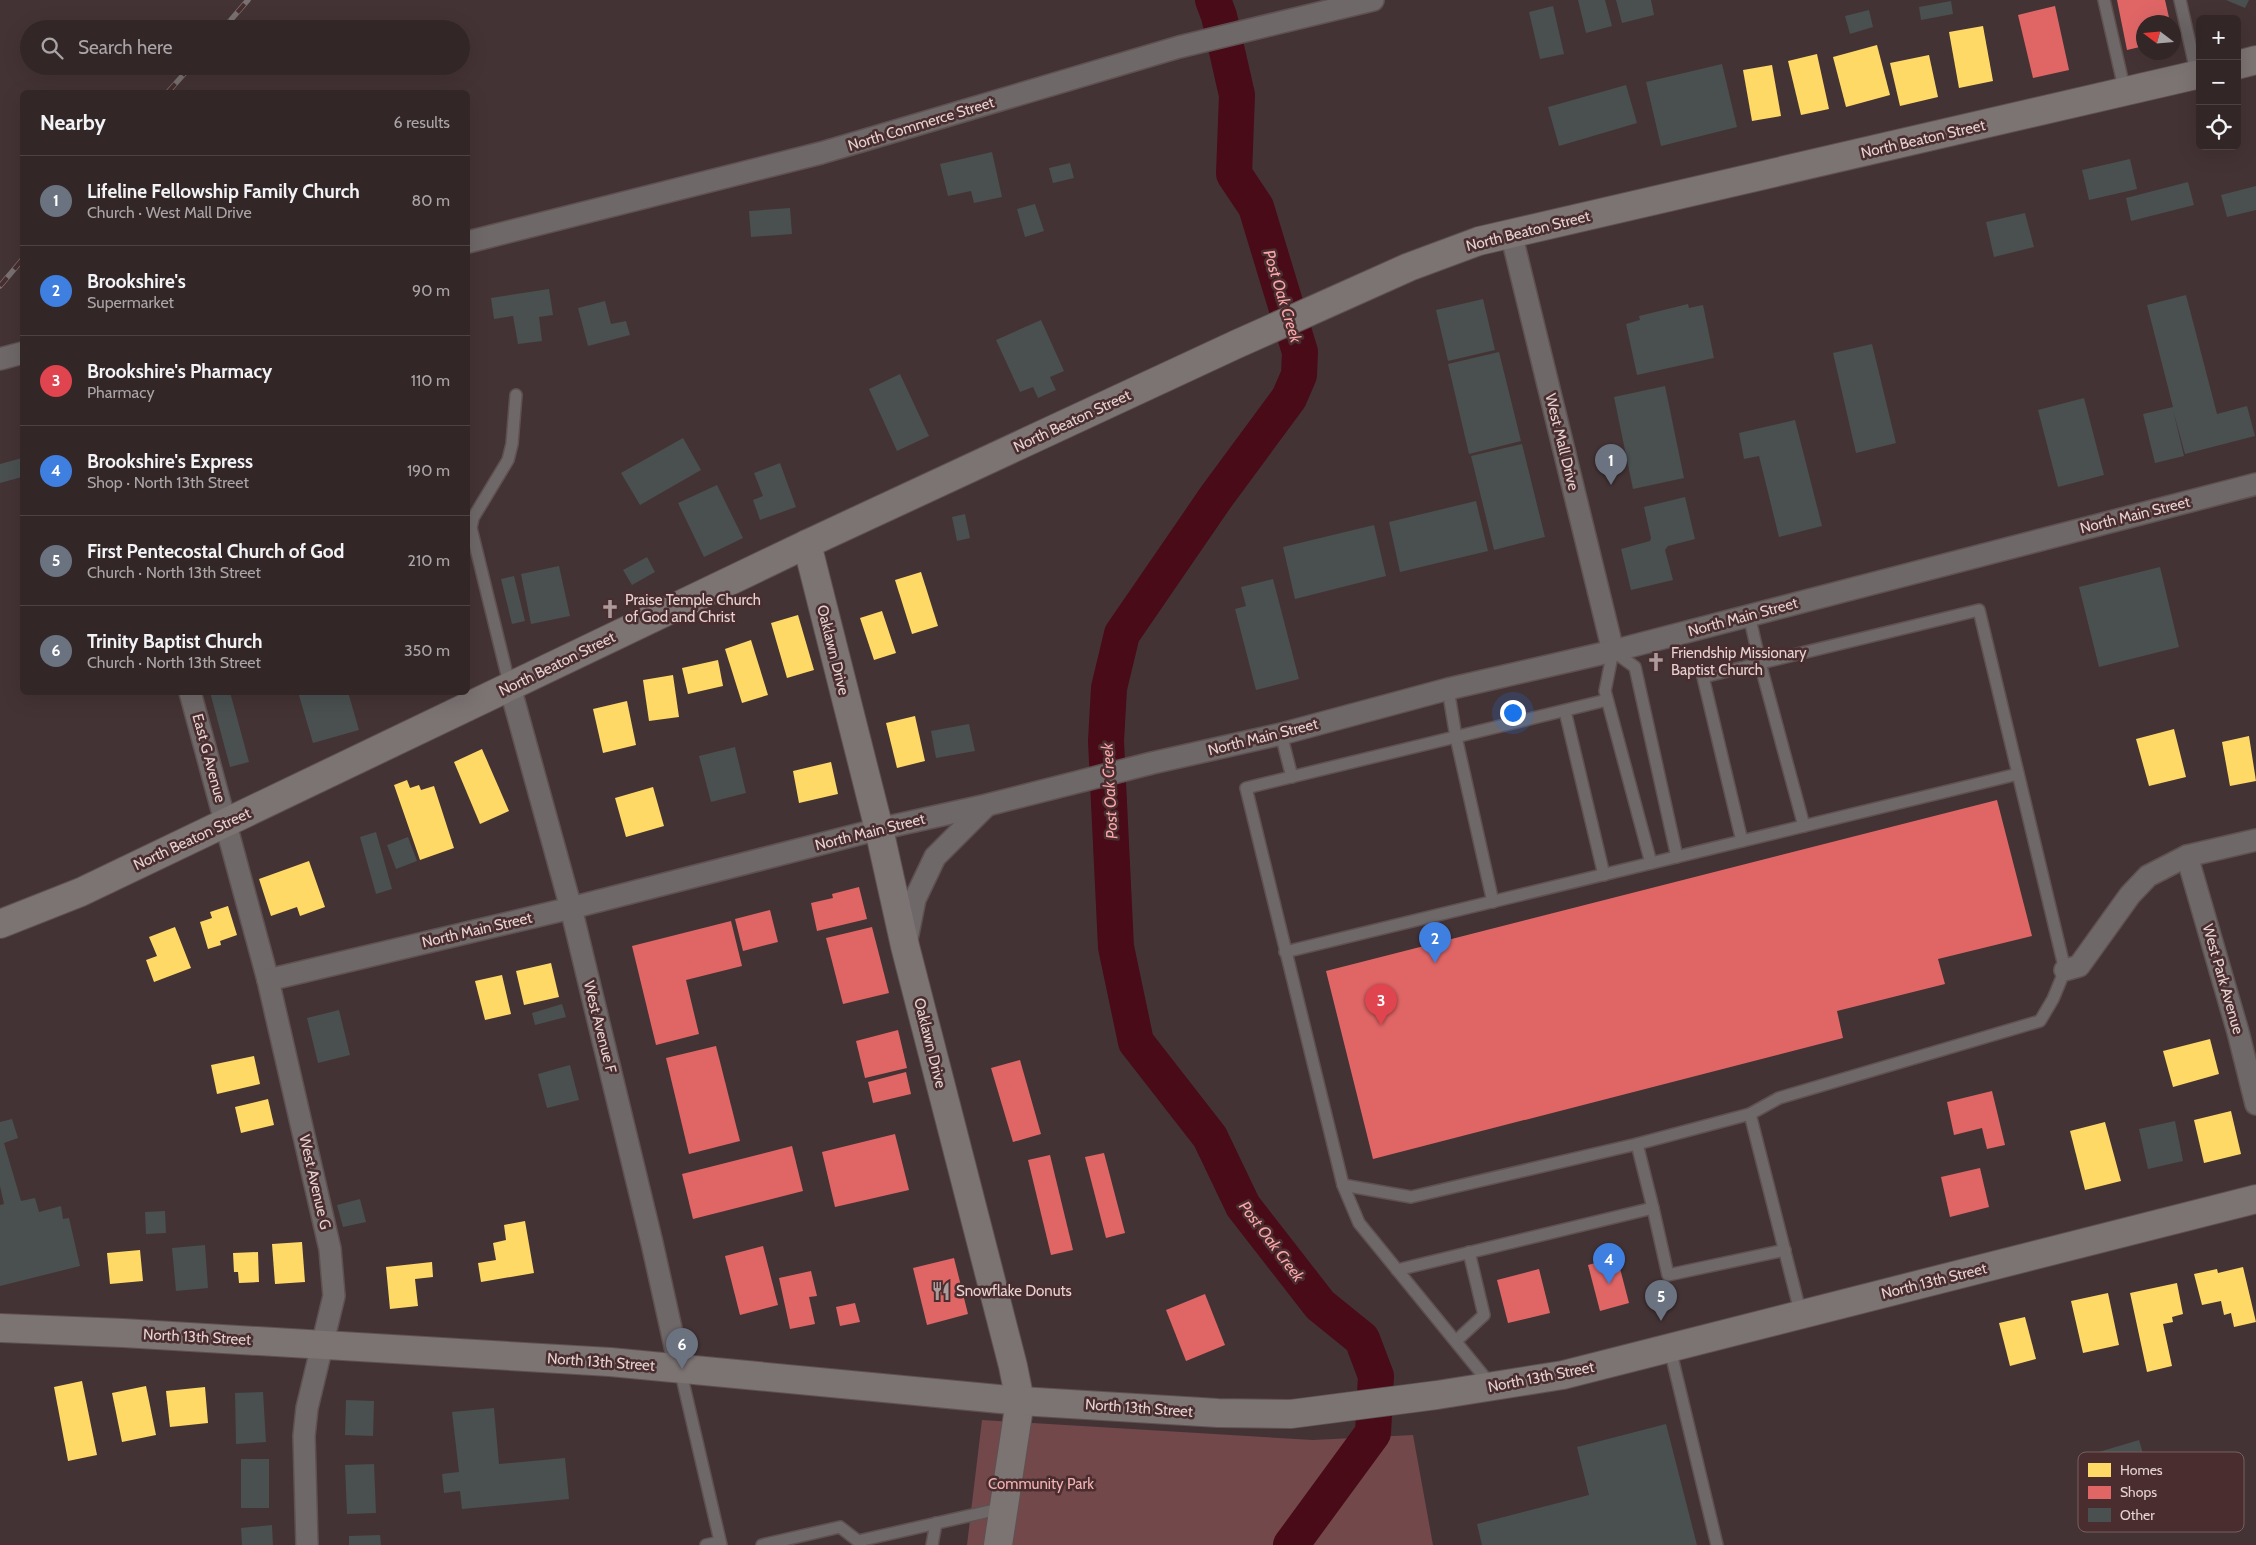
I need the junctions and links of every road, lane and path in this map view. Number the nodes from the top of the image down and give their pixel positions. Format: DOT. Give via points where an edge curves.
graph roads {
  1 [pos="1373,0"];
  2 [pos="2104,0"];
  3 [pos="2180,0"];
  4 [pos="2256,60"];
  5 [pos="2241,64"];
  6 [pos="2196,66"];
  7 [pos="2196,74"];
  8 [pos="2125,92"];
  9 [pos="1512,233"];
  10 [pos="470,241"];
  11 [pos="20,354"];
  12 [pos="0,359"];
  13 [pos="516,395"];
  14 [pos="2256,484"];
  15 [pos="807,544"];
  16 [pos="1749,615"];
  17 [pos="1613,651"];
  18 [pos="1760,663"];
  19 [pos="510,687"];
  20 [pos="1448,689"];
  21 [pos="191,695"];
  22 [pos="1607,700"];
  23 [pos="1564,711"];
  24 [pos="1281,734"];
  25 [pos="1456,737"];
  26 [pos="2018,774"];
  27 [pos="1292,777"];
  28 [pos="987,805"];
  29 [pos="227,824"];
  30 [pos="1804,826"];
  31 [pos="879,829"];
  32 [pos="2256,840"];
  33 [pos="1742,841"];
  34 [pos="1677,856"];
  35 [pos="2187,856"];
  36 [pos="1651,863"];
  37 [pos="1604,875"];
  38 [pos="1493,902"];
  39 [pos="572,908"];
  40 [pos="0,924"];
  41 [pos="905,946"];
  42 [pos="1285,952"];
  43 [pos="2065,970"];
  44 [pos="268,980"];
  45 [pos="2256,1104"];
  46 [pos="1750,1114"];
  47 [pos="1637,1144"];
  48 [pos="1343,1185"];
  49 [pos="2256,1199"];
  50 [pos="1653,1208"];
  51 [pos="1785,1250"];
  52 [pos="1469,1252"];
  53 [pos="1397,1270"];
  54 [pos="1801,1315"];
  55 [pos="0,1328"];
  56 [pos="1456,1341"];
  57 [pos="322,1345"];
  58 [pos="1670,1348"];
  59 [pos="680,1369"];
  60 [pos="1492,1386"];
  61 [pos="1020,1401"];
  62 [pos="1004,1508"];
  63 [pos="936,1523"];
  64 [pos="720,1543"];
  65 [pos="307,1545"];
  66 [pos="706,1545"];
  67 [pos="762,1545"];
  68 [pos="932,1545"];
  69 [pos="998,1545"];
  70 [pos="1717,1545"];
  1 -- 10 [label="street, North Commerce Street" via="1179,47 821,153"];
  2 -- 8 [label="lane"];
  3 -- 6 [label="lane"];
  4 -- 5 [label="street"];
  7 -- 8 [label="street, North Beaton Street"];
  8 -- 9 [label="street, North Beaton Street"];
  9 -- 15 [label="street, North Beaton Street" via="1479,241 1409,267"];
  9 -- 17 [label="street, West Mall Drive"];
  11 -- 12 [label="street"];
  13 -- 19 [label="lane" via="508,460 473,518 471,528"];
  14 -- 16 [label="street, North Main Street"];
  15 -- 19 [label="street, North Beaton Street"];
  15 -- 31 [label="street, Oaklawn Drive"];
  16 -- 17 [label="street, North Main Street"];
  16 -- 18 [label="lane"];
  17 -- 20 [label="street, North Main Street"];
  17 -- 22 [label="lane" via="1605,691"];
  17 -- 34 [label="lane" via="1634,667"];
  18 -- 26 [label="lane" via="1979,610"];
  18 -- 30 [label="lane"];
  18 -- 33 [label="lane" via="1703,677"];
  19 -- 29 [label="street, North Beaton Street"];
  19 -- 39 [label="street, West Avenue F"];
  20 -- 24 [label="street, North Main Street"];
  20 -- 25 [label="lane"];
  21 -- 29 [label="street, East G Avenue"];
  22 -- 23 [label="lane"];
  22 -- 36 [label="lane"];
  23 -- 25 [label="lane"];
  23 -- 37 [label="lane"];
  24 -- 27 [label="lane"];
  24 -- 28 [label="street, North Main Street"];
  25 -- 27 [label="lane"];
  25 -- 38 [label="lane"];
  26 -- 30 [label="lane"];
  26 -- 43 [label="lane"];
  27 -- 42 [label="lane" via="1246,788"];
  28 -- 31 [label="street, North Main Street"];
  28 -- 41 [label="street" via="934,857 915,900"];
  29 -- 40 [label="street, North Beaton Street" via="81,892"];
  29 -- 44 [label="street, West Avenue G"];
  30 -- 33 [label="lane"];
  31 -- 39 [label="street, North Main Street"];
  31 -- 41 [label="street, Oaklawn Drive"];
  32 -- 35 [label="street"];
  33 -- 34 [label="lane"];
  34 -- 36 [label="lane"];
  35 -- 43 [label="street" via="2148,876 2130,895 2079,966"];
  35 -- 45 [label="street, West Park Avenue"];
  36 -- 37 [label="lane"];
  37 -- 38 [label="lane"];
  38 -- 42 [label="lane"];
  39 -- 44 [label="street, North Main Street"];
  39 -- 59 [label="street, West Avenue F"];
  41 -- 61 [label="street, Oaklawn Drive"];
  42 -- 48 [label="lane"];
  43 -- 46 [label="lane" via="2040,1021 1779,1098"];
  44 -- 57 [label="street, West Avenue G" via="330,1249 334,1296"];
  46 -- 47 [label="lane"];
  46 -- 51 [label="lane"];
  47 -- 48 [label="lane" via="1411,1197"];
  47 -- 50 [label="lane"];
  48 -- 53 [label="lane" via="1359,1222"];
  49 -- 54 [label="street, North 13th Street"];
  50 -- 51 [label="lane" via="1668,1275"];
  50 -- 52 [label="lane"];
  51 -- 54 [label="lane"];
  52 -- 53 [label="lane"];
  52 -- 56 [label="lane" via="1484,1315"];
  53 -- 56 [label="lane"];
  54 -- 58 [label="street, North 13th Street"];
  55 -- 57 [label="street, North 13th Street"];
  56 -- 60 [label="lane"];
  57 -- 59 [label="street, North 13th Street"];
  57 -- 65 [label="street, West Avenue G" via="304,1436"];
  58 -- 60 [label="street, North 13th Street" via="1563,1375"];
  58 -- 70 [label="lane"];
  59 -- 61 [label="street, North 13th Street"];
  59 -- 64 [label="lane"];
  60 -- 61 [label="street, North 13th Street" via="1291,1414"];
  61 -- 62 [label="street, Oaklawn Drive"];
  62 -- 63 [label="lane"];
  62 -- 69 [label="street, Oaklawn Drive"];
  63 -- 67 [label="lane" via="858,1540 840,1526"];
  63 -- 68 [label="lane"];
  64 -- 66 [label="lane"];
}
